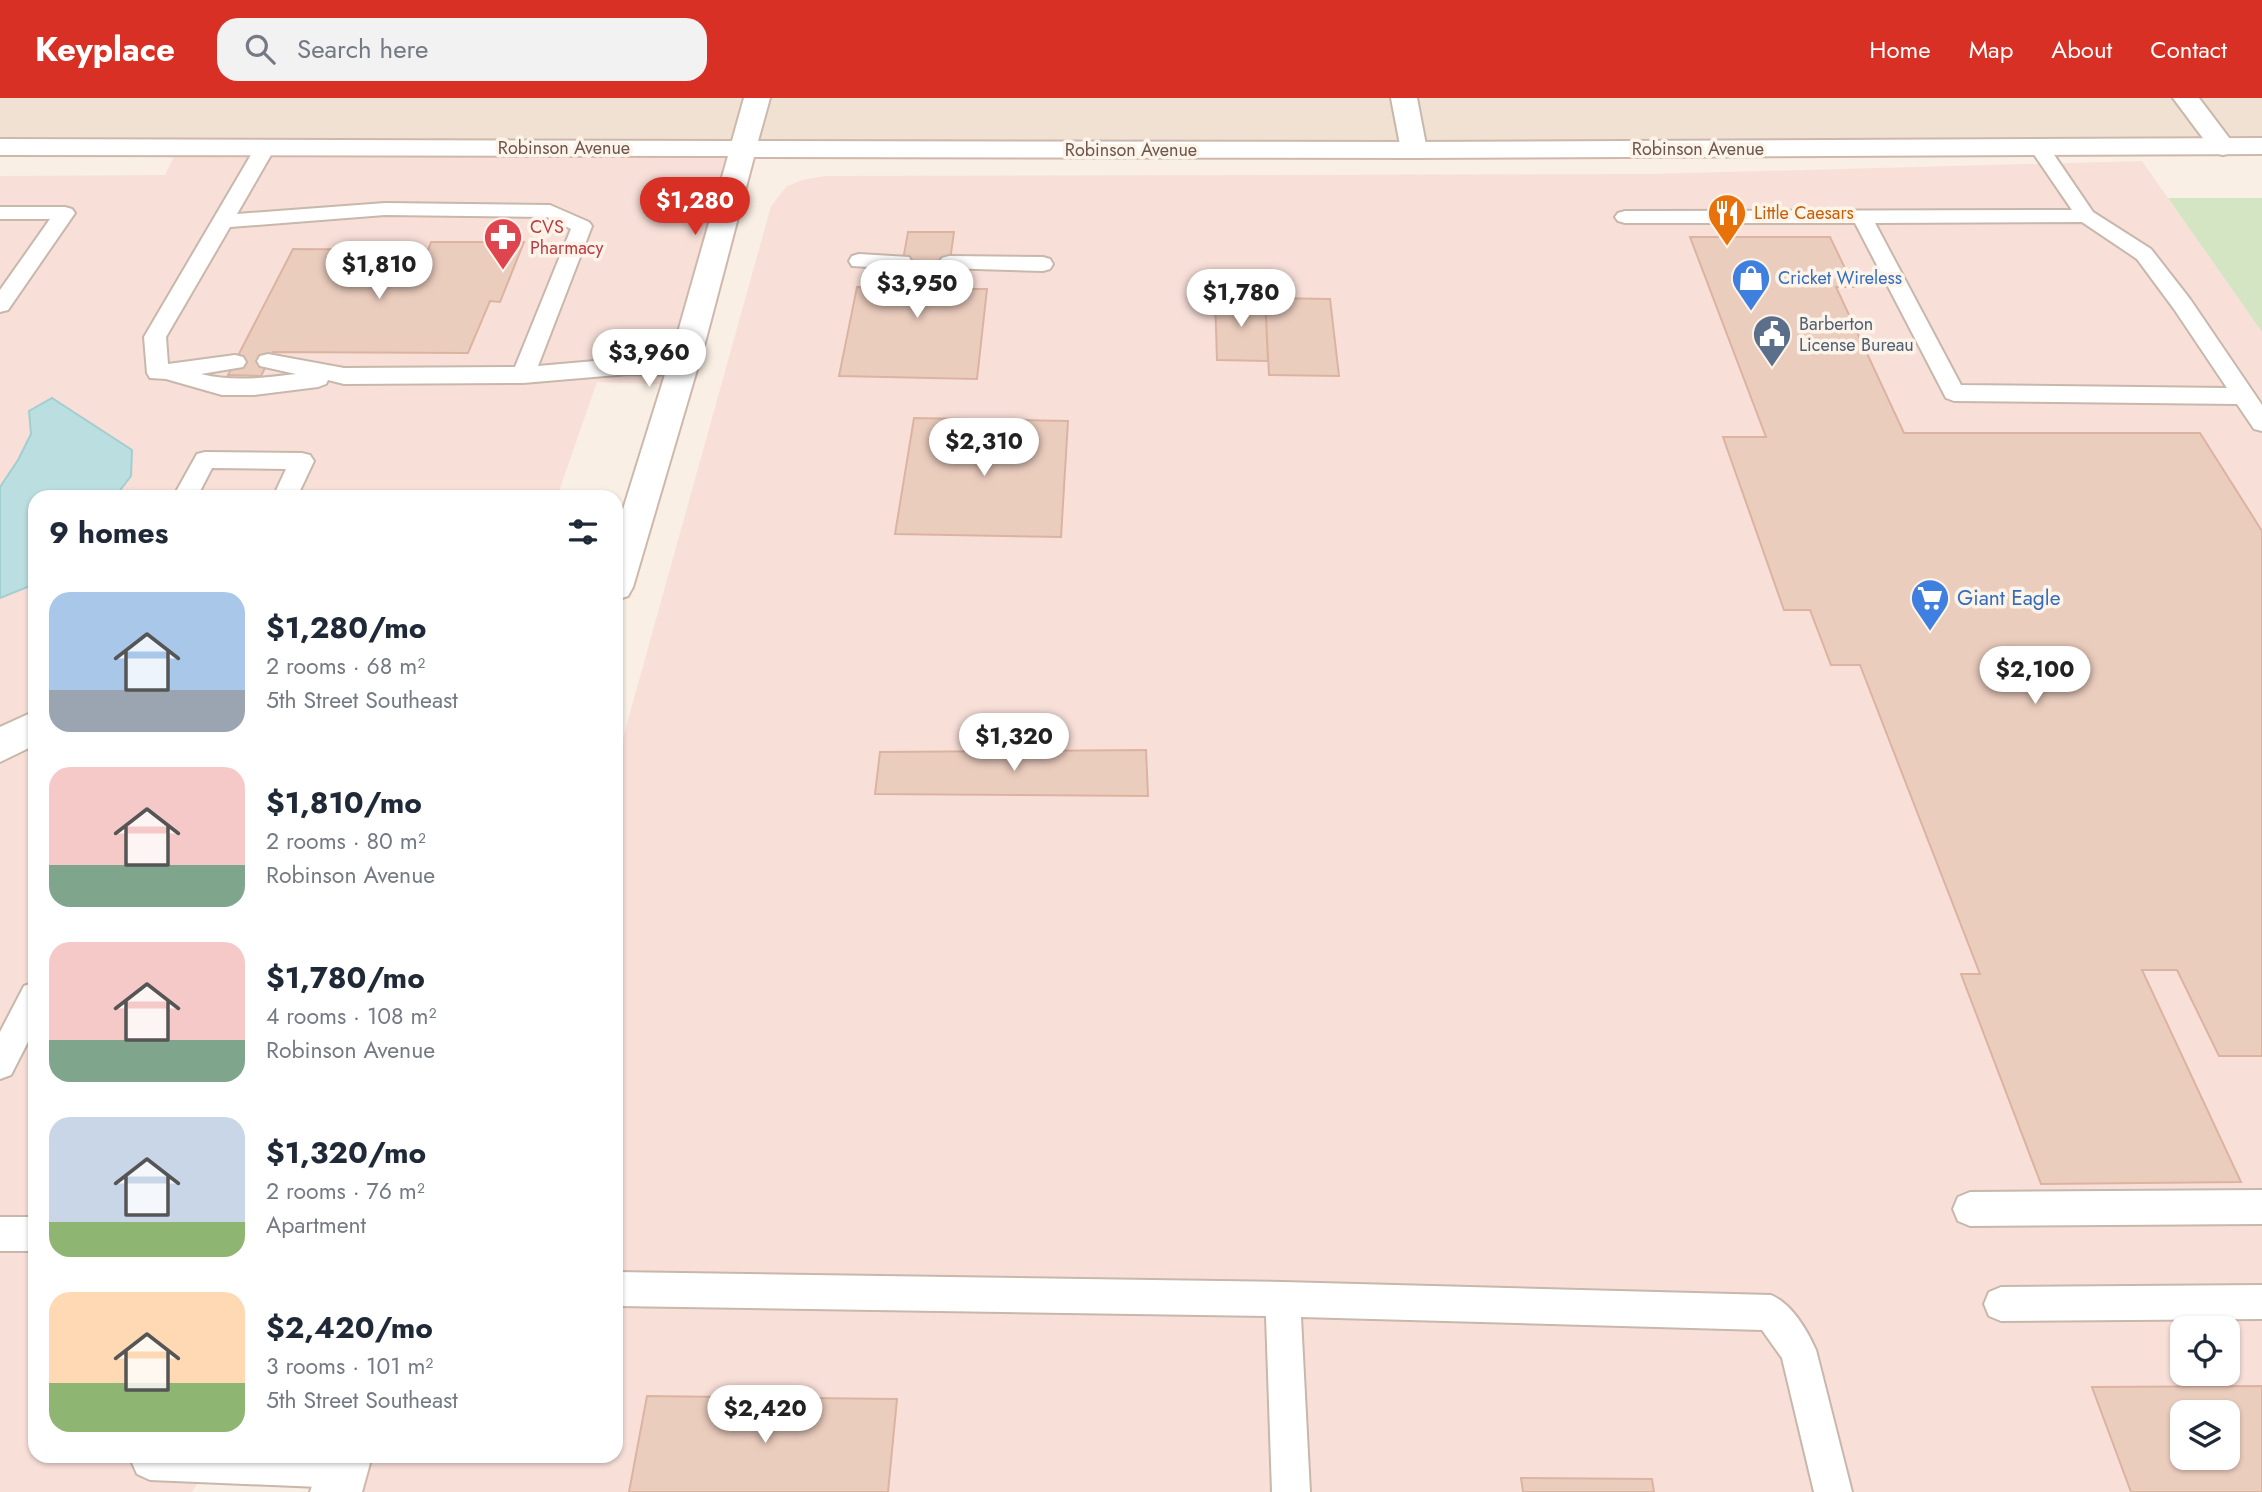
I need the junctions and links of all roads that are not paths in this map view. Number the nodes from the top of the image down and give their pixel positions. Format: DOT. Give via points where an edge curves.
graph roads {
  1 [pos="757,98"];
  2 [pos="1404,98"];
  3 [pos="2186,98"];
  4 [pos="2262,146"];
  5 [pos="0,147"];
  6 [pos="2039,147"];
  7 [pos="2223,147"];
  8 [pos="265,148"];
  9 [pos="745,149"];
  10 [pos="1414,150"];
  11 [pos="0,213"];
  12 [pos="2086,216"];
  13 [pos="1625,217"];
  14 [pos="1862,217"];
  15 [pos="223,221"];
  16 [pos="859,261"];
  17 [pos="902,262"];
  18 [pos="949,263"];
  19 [pos="1043,264"];
  20 [pos="0,305"];
  21 [pos="268,361"];
  22 [pos="235,362"];
  23 [pos="683,367"];
  24 [pos="158,373"];
  25 [pos="523,375"];
  26 [pos="344,376"];
  27 [pos="2244,396"];
  28 [pos="2262,423"];
  29 [pos="189,490"];
  30 [pos="288,490"];
  31 [pos="623,564"];
  32 [pos="28,730"];
  33 [pos="0,746"];
  34 [pos="28,1010"];
  35 [pos="0,1064"];
  36 [pos="2262,1207"];
  37 [pos="1970,1209"];
  38 [pos="0,1234"];
  39 [pos="28,1234"];
  40 [pos="623,1289"];
  41 [pos="1283,1299"];
  42 [pos="2262,1302"];
  43 [pos="2001,1304"];
  44 [pos="185,1463"];
  45 [pos="342,1472"];
  46 [pos="1291,1492"];
  47 [pos="1833,1492"];
  1 -- 9 [label="main road"];
  2 -- 10 [label="main road"];
  3 -- 7 [label="main road"];
  4 -- 7 [label="main road, Robinson Avenue"];
  5 -- 8 [label="main road, Robinson Avenue"];
  6 -- 7 [label="main road, Robinson Avenue"];
  6 -- 10 [label="main road, Robinson Avenue"];
  6 -- 12 [label="lane"];
  8 -- 9 [label="main road, Robinson Avenue"];
  8 -- 15 [label="lane"];
  9 -- 10 [label="main road, Robinson Avenue"];
  9 -- 23 [label="main road"];
  11 -- 20 [label="lane" via="65,213"];
  12 -- 14 [label="lane"];
  12 -- 27 [label="lane" via="2144,254"];
  13 -- 14 [label="lane"];
  14 -- 27 [label="lane" via="1954,393"];
  15 -- 24 [label="lane" via="155,337"];
  15 -- 25 [label="lane" via="385,209 550,211 582,226"];
  16 -- 17 [label="lane"];
  18 -- 19 [label="lane"];
  21 -- 26 [label="lane"];
  22 -- 24 [label="lane"];
  23 -- 25 [label="lane" via="629,366"];
  23 -- 31 [label="main road"];
  24 -- 26 [label="lane" via="222,387"];
  25 -- 26 [label="lane"];
  27 -- 28 [label="lane"];
  29 -- 30 [label="lane" via="205,460 302,461"];
  32 -- 33 [label="main road"];
  34 -- 35 [label="lane"];
  36 -- 37 [label="lane"];
  38 -- 39 [label="lane"];
  40 -- 41 [label="lane"];
  41 -- 46 [label="lane"];
  41 -- 47 [label="lane" via="1771,1313 1798,1350"];
  42 -- 43 [label="lane"];
  44 -- 45 [label="lane"];
}
